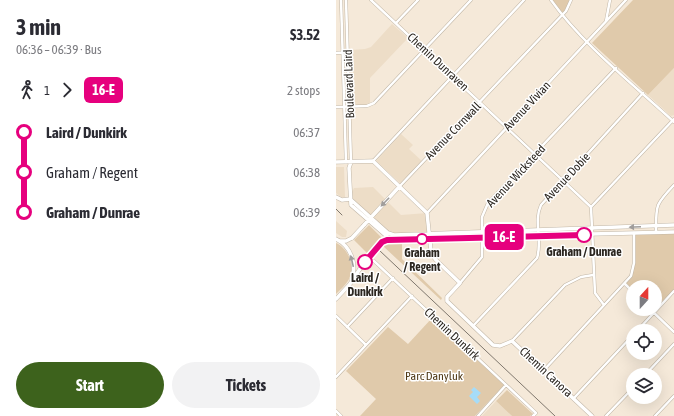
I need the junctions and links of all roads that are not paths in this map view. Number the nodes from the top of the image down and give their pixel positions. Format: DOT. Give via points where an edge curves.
graph roads {
  1 [pos="341,0"];
  2 [pos="346,0"];
  3 [pos="371,0"];
  4 [pos="418,0"];
  5 [pos="471,0"];
  6 [pos="524,0"];
  7 [pos="551,0"];
  8 [pos="571,0"];
  9 [pos="610,0"];
  10 [pos="626,0"];
  11 [pos="562,15"];
  12 [pos="606,21"];
  13 [pos="396,23"];
  14 [pos="588,41"];
  15 [pos="424,50"];
  16 [pos="336,52"];
  17 [pos="342,52"];
  18 [pos="348,52"];
  19 [pos="616,68"];
  20 [pos="453,77"];
  21 [pos="643,93"];
  22 [pos="480,103"];
  23 [pos="336,107"];
  24 [pos="344,107"];
  25 [pos="349,107"];
  26 [pos="674,121"];
  27 [pos="507,128"];
  28 [pos="535,154"];
  29 [pos="373,161"];
  30 [pos="336,162"];
  31 [pos="346,162"];
  32 [pos="351,162"];
  33 [pos="349,168"];
  34 [pos="563,181"];
  35 [pos="674,185"];
  36 [pos="399,187"];
  37 [pos="336,198"];
  38 [pos="350,199"];
  39 [pos="591,207"];
  40 [pos="427,213"];
  41 [pos="370,219"];
  42 [pos="674,225"];
  43 [pos="656,226"];
  44 [pos="592,228"];
  45 [pos="538,230"];
  46 [pos="483,232"];
  47 [pos="656,232"];
  48 [pos="674,232"];
  49 [pos="429,233"];
  50 [pos="634,233"];
  51 [pos="592,234"];
  52 [pos="387,235"];
  53 [pos="538,236"];
  54 [pos="483,237"];
  55 [pos="336,239"];
  56 [pos="390,239"];
  57 [pos="429,239"];
  58 [pos="340,241"];
  59 [pos="382,242"];
  60 [pos="368,256"];
  61 [pos="594,275"];
  62 [pos="393,278"];
  63 [pos="460,283"];
  64 [pos="350,284"];
  65 [pos="625,284"];
  66 [pos="674,291"];
  67 [pos="412,296"];
  68 [pos="447,297"];
  69 [pos="336,299"];
  70 [pos="662,304"];
  71 [pos="604,305"];
  72 [pos="336,316"];
  73 [pos="651,316"];
  74 [pos="657,316"];
  75 [pos="644,324"];
  76 [pos="473,326"];
  77 [pos="347,327"];
  78 [pos="674,332"];
  79 [pos="512,341"];
  80 [pos="626,343"];
  81 [pos="674,344"];
  82 [pos="366,345"];
  83 [pos="652,368"];
  84 [pos="544,370"];
  85 [pos="336,377"];
  86 [pos="506,385"];
  87 [pos="626,395"];
  88 [pos="674,396"];
  89 [pos="574,398"];
  90 [pos="336,411"];
  91 [pos="341,416"];
  92 [pos="478,416"];
  93 [pos="533,416"];
  94 [pos="592,416"];
  95 [pos="606,416"];
  96 [pos="655,416"];
  1 -- 17 [label="street, Boulevard Laird"];
  2 -- 18 [label="street, Boulevard Laird"];
  3 -- 13 [label="street, Chemin Dunraven"];
  4 -- 13 [label="street"];
  5 -- 15 [label="street"];
  6 -- 20 [label="street"];
  7 -- 11 [label="street"];
  8 -- 11 [label="street, Avenue Cornwall"];
  9 -- 12 [label="street"];
  10 -- 12 [label="street, Avenue Vivian"];
  11 -- 14 [label="street"];
  11 -- 22 [label="street, Avenue Cornwall"];
  12 -- 14 [label="street, Avenue Vivian"];
  13 -- 15 [label="street, Chemin Dunraven"];
  14 -- 19 [label="street"];
  14 -- 27 [label="street, Avenue Vivian"];
  15 -- 20 [label="street, Chemin Dunraven"];
  15 -- 25 [label="street" via="374,103"];
  16 -- 17 [label="street"];
  17 -- 18 [label="street"];
  17 -- 24 [label="street, Boulevard Laird"];
  18 -- 25 [label="street, Boulevard Laird"];
  19 -- 21 [label="street"];
  19 -- 28 [label="street, Avenue Wicksteed"];
  20 -- 22 [label="street, Chemin Dunraven"];
  20 -- 29 [label="street"];
  21 -- 26 [label="street"];
  21 -- 34 [label="street, Avenue Dobie"];
  22 -- 27 [label="street, Chemin Dunraven"];
  22 -- 36 [label="street, Avenue Cornwall"];
  23 -- 24 [label="street"];
  24 -- 25 [label="street"];
  24 -- 31 [label="street, Boulevard Laird"];
  25 -- 32 [label="street, Boulevard Laird"];
  26 -- 39 [label="street"];
  27 -- 28 [label="street, Chemin Dunraven"];
  27 -- 40 [label="street, Avenue Vivian"];
  28 -- 34 [label="street, Chemin Dunraven"];
  28 -- 46 [label="street, Avenue Wicksteed" via="485,208 482,217"];
  29 -- 32 [label="street"];
  29 -- 36 [label="street"];
  30 -- 31 [label="street"];
  31 -- 32 [label="street"];
  31 -- 33 [label="street, Boulevard Laird"];
  32 -- 33 [label="street, Boulevard Laird"];
  33 -- 38 [label="street, Boulevard Laird"];
  34 -- 39 [label="street, Chemin Dunraven"];
  34 -- 45 [label="street, Avenue Dobie" via="541,205 537,215"];
  35 -- 43 [label="street" via="658,203"];
  36 -- 40 [label="street"];
  36 -- 41 [label="street, Avenue Cornwall, one-way"];
  37 -- 38 [label="street"];
  38 -- 41 [label="street" via="351,205"];
  39 -- 44 [label="street"];
  40 -- 49 [label="street"];
  41 -- 52 [label="street"];
  41 -- 58 [label="street, Avenue Cornwall, bridge" via="352,238"];
  42 -- 43 [label="street"];
  43 -- 44 [label="street, one-way"];
  43 -- 47 [label="street"];
  44 -- 45 [label="street"];
  44 -- 51 [label="street"];
  45 -- 46 [label="street"];
  45 -- 53 [label="street, Avenue Dobie"];
  46 -- 49 [label="street"];
  46 -- 54 [label="street, Avenue Wicksteed"];
  47 -- 48 [label="street"];
  47 -- 50 [label="street"];
  49 -- 52 [label="street"];
  49 -- 57 [label="street"];
  50 -- 51 [label="street"];
  50 -- 65 [label="street" via="634,268"];
  51 -- 53 [label="street"];
  51 -- 61 [label="street"];
  52 -- 56 [label="street"];
  52 -- 59 [label="street"];
  53 -- 54 [label="street"];
  53 -- 76 [label="street, Avenue Dobie" via="535,260"];
  54 -- 57 [label="street"];
  54 -- 63 [label="street, Avenue Wicksteed" via="481,261"];
  55 -- 58 [label="street"];
  56 -- 57 [label="street"];
  56 -- 59 [label="street"];
  57 -- 63 [label="street" via="435,260"];
  64 -- 58 [label="street, one-way" via="354,274 354,262 348,249"];
  59 -- 60 [label="street, bridge"];
  60 -- 62 [label="street, Chemin Dunkirk"];
  60 -- 64 [label="street"];
  61 -- 71 [label="street" via="595,293"];
  61 -- 79 [label="street" via="581,277 565,285"];
  62 -- 67 [label="street, Chemin Dunkirk"];
  62 -- 77 [label="street"];
  63 -- 68 [label="street, Avenue Wicksteed"];
  64 -- 69 [label="street"];
  65 -- 71 [label="street"];
  66 -- 70 [label="street"];
  67 -- 82 [label="street"];
  67 -- 86 [label="street, Chemin Dunkirk"];
  68 -- 76 [label="street, Chemin Canora" via="447,301"];
  71 -- 84 [label="street"];
  72 -- 77 [label="street"];
  73 -- 75 [label="street"];
  74 -- 78 [label="street"];
  76 -- 79 [label="street, Chemin Canora" via="495,346"];
  77 -- 82 [label="street"];
  79 -- 84 [label="street, Chemin Canora"];
  80 -- 89 [label="street"];
  81 -- 83 [label="street"];
  82 -- 85 [label="street"];
  84 -- 89 [label="street, Chemin Canora"];
  86 -- 92 [label="street"];
  86 -- 93 [label="street, Chemin Dunkirk" via="536,413"];
  87 -- 95 [label="street"];
  88 -- 96 [label="street"];
  89 -- 94 [label="street, Chemin Canora"];
  90 -- 91 [label="street"];
}
